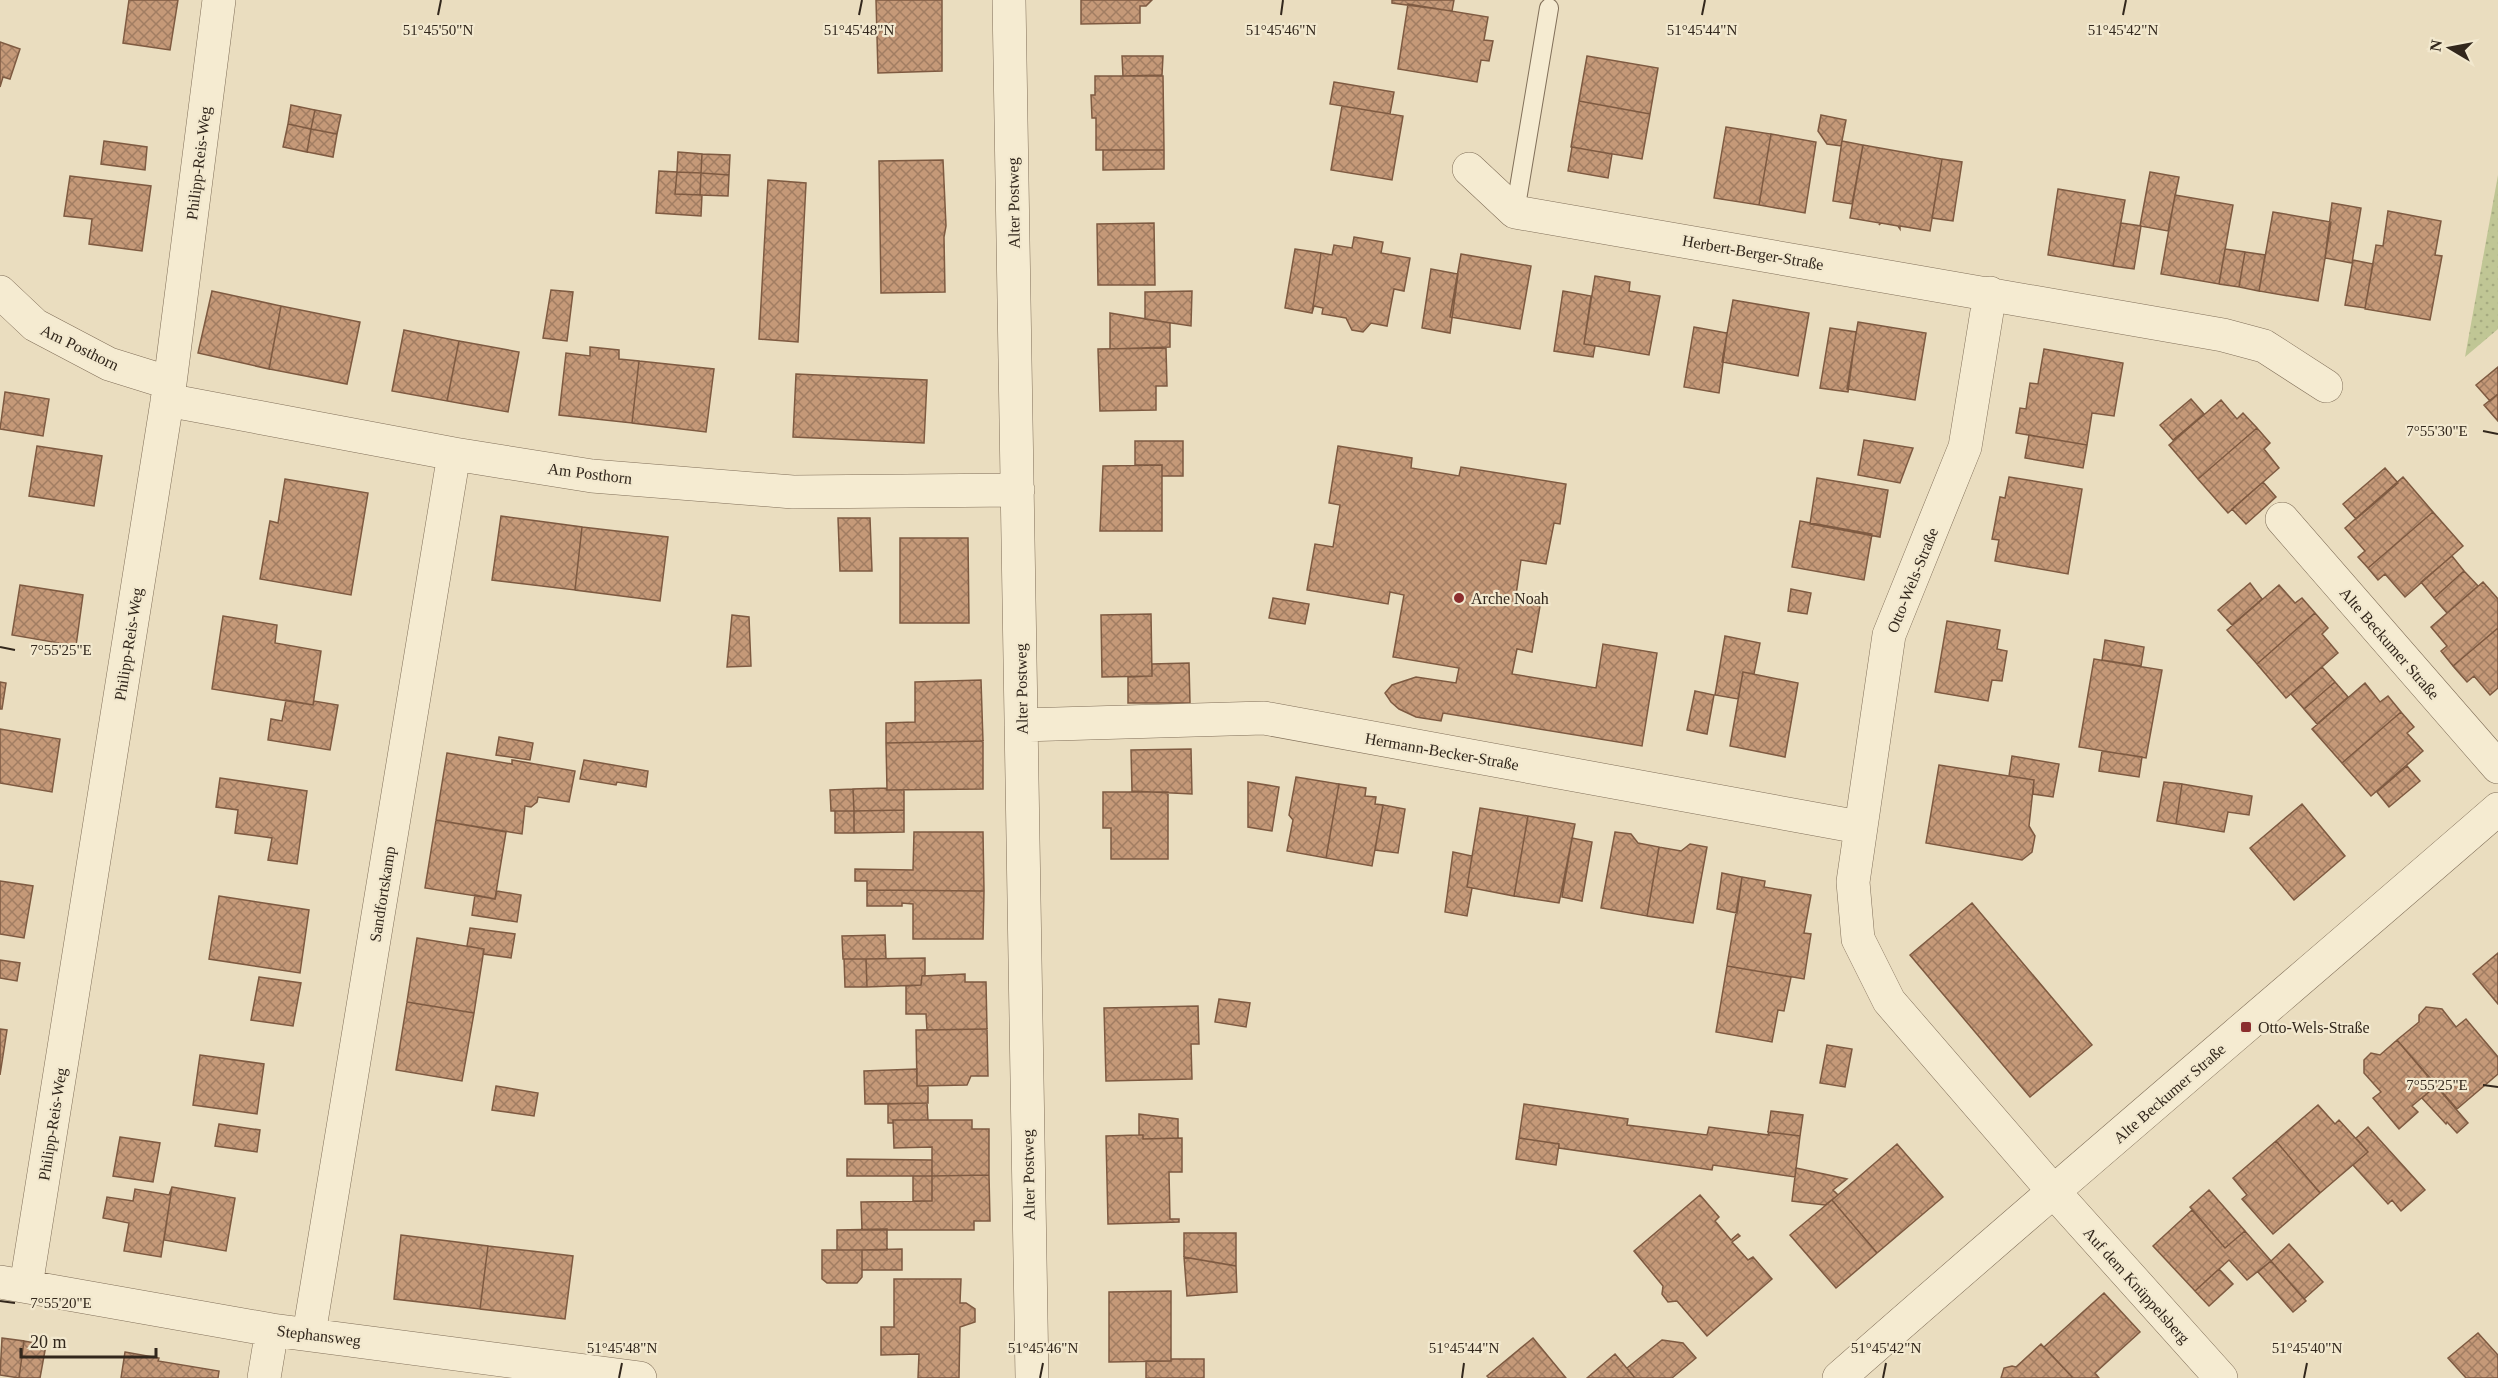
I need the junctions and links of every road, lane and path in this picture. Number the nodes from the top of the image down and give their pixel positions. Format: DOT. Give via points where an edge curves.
graph roads {
  1 [pos="219,0"];
  2 [pos="1009,0"];
  3 [pos="1549,8"];
  4 [pos="1469,169"];
  5 [pos="1515,212"];
  6 [pos="0,292"];
  7 [pos="1990,292"];
  8 [pos="2326,386"];
  9 [pos="168,392"];
  10 [pos="454,454"];
  11 [pos="1018,490"];
  12 [pos="2282,519"];
  13 [pos="1021,724"];
  14 [pos="2498,767"];
  15 [pos="2498,809"];
  16 [pos="1859,827"];
  17 [pos="2054,1192"];
  18 [pos="13,1284"];
  19 [pos="272,1330"];
  20 [pos="309,1334"];
  21 [pos="264,1378"];
  22 [pos="640,1378"];
  23 [pos="1032,1378"];
  24 [pos="1839,1378"];
  25 [pos="2221,1378"];
  1 -- 9 [label="street, Philipp-Reis-Weg"];
  2 -- 11 [label="street, Alter Postweg"];
  3 -- 5 [label="lane"];
  4 -- 5 [label="street"];
  5 -- 7 [label="street, Herbert-Berger-Straße"];
  6 -- 9 [label="street, Am Posthorn" via="35,325"];
  7 -- 8 [label="street" via="2223,334 2264,346"];
  7 -- 16 [label="street, Otto-Wels-Straße" via="1965,447 1889,635"];
  9 -- 10 [label="street, Am Posthorn"];
  9 -- 18 [label="street, Philipp-Reis-Weg"];
  10 -- 11 [label="street, Am Posthorn" via="592,476 793,492"];
  10 -- 20 [label="street, Sandfortskamp"];
  11 -- 13 [label="street, Alter Postweg"];
  12 -- 14 [label="street, Alte Beckumer Straße"];
  13 -- 16 [label="street, Hermann-Becker-Straße" via="1263,718"];
  13 -- 23 [label="street, Alter Postweg"];
  15 -- 17 [label="street, Alte Beckumer Straße"];
  16 -- 17 [label="street, Otto-Wels-Straße" via="1853,882 1858,939 1889,1001"];
  17 -- 24 [label="street, Alte Beckumer Straße"];
  17 -- 25 [label="street, Auf dem Knüppelsberg"];
  18 -- 19 [label="street, Stephansweg"];
  19 -- 20 [label="street, Stephansweg"];
  19 -- 21 [label="street"];
  20 -- 22 [label="street, Stephansweg"];
}
